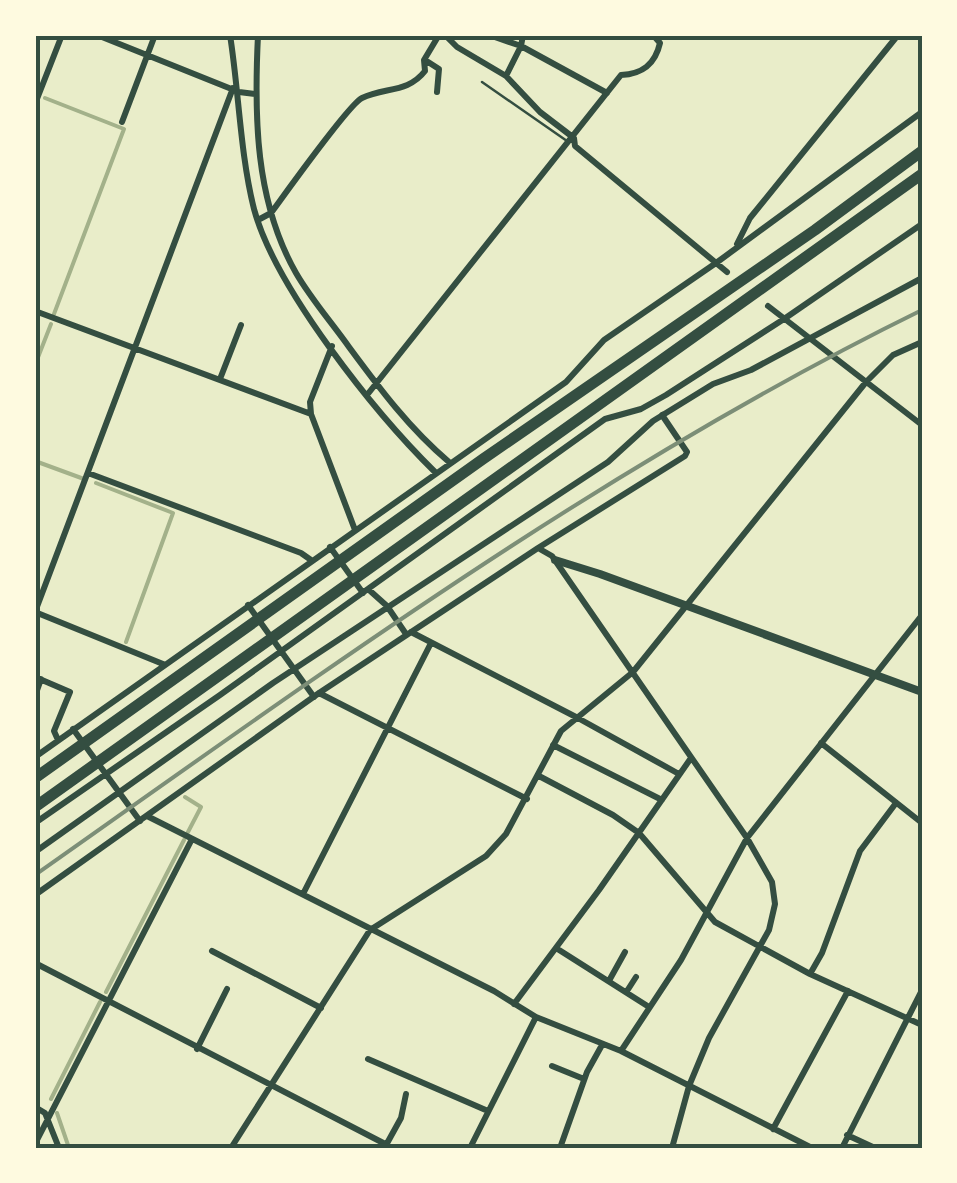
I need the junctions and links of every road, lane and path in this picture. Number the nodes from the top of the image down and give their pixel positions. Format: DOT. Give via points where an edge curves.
graph roads {
  1 [pos="62,35"];
  2 [pos="97,35"];
  3 [pos="155,35"];
  4 [pos="230,35"];
  5 [pos="258,35"];
  6 [pos="442,35"];
  7 [pos="489,35"];
  8 [pos="523,35"];
  9 [pos="653,35"];
  10 [pos="898,35"];
  11 [pos="521,46"];
  12 [pos="147,56"];
  13 [pos="424,60"];
  14 [pos="506,76"];
  15 [pos="482,82"];
  16 [pos="236,90"];
  17 [pos="437,92"];
  18 [pos="607,93"];
  19 [pos="255,94"];
  20 [pos="35,104"];
  21 [pos="922,112"];
  22 [pos="122,122"];
  23 [pos="572,140"];
  24 [pos="922,151"];
  25 [pos="922,174"];
  26 [pos="270,213"];
  27 [pos="258,220"];
  28 [pos="922,224"];
  29 [pos="734,250"];
  30 [pos="716,263"];
  31 [pos="727,272"];
  32 [pos="922,278"];
  33 [pos="768,306"];
  34 [pos="35,312"];
  35 [pos="784,319"];
  36 [pos="240,326"];
  37 [pos="809,339"];
  38 [pos="922,342"];
  39 [pos="332,346"];
  40 [pos="136,347"];
  41 [pos="220,379"];
  42 [pos="866,382"];
  43 [pos="376,384"];
  44 [pos="366,394"];
  45 [pos="311,414"];
  46 [pos="662,416"];
  47 [pos="922,425"];
  48 [pos="450,462"];
  49 [pos="435,472"];
  50 [pos="88,473"];
  51 [pos="356,530"];
  52 [pos="330,547"];
  53 [pos="538,548"];
  54 [pos="310,560"];
  55 [pos="555,560"];
  56 [pos="365,591"];
  57 [pos="248,605"];
  58 [pos="387,606"];
  59 [pos="686,606"];
  60 [pos="35,612"];
  61 [pos="922,615"];
  62 [pos="408,633"];
  63 [pos="432,643"];
  64 [pos="281,652"];
  65 [pos="164,664"];
  66 [pos="293,669"];
  67 [pos="633,672"];
  68 [pos="873,675"];
  69 [pos="38,678"];
  70 [pos="922,692"];
  71 [pos="316,695"];
  72 [pos="35,696"];
  73 [pos="576,717"];
  74 [pos="388,728"];
  75 [pos="74,729"];
  76 [pos="58,740"];
  77 [pos="822,743"];
  78 [pos="553,745"];
  79 [pos="35,756"];
  80 [pos="691,758"];
  81 [pos="105,773"];
  82 [pos="679,774"];
  83 [pos="539,776"];
  84 [pos="35,778"];
  85 [pos="119,792"];
  86 [pos="528,800"];
  87 [pos="662,800"];
  88 [pos="896,803"];
  89 [pos="35,806"];
  90 [pos="143,819"];
  91 [pos="35,823"];
  92 [pos="922,823"];
  93 [pos="639,833"];
  94 [pos="748,838"];
  95 [pos="192,839"];
  96 [pos="35,852"];
  97 [pos="35,894"];
  98 [pos="303,894"];
  99 [pos="707,914"];
  100 [pos="370,930"];
  101 [pos="556,948"];
  102 [pos="758,948"];
  103 [pos="212,951"];
  104 [pos="625,952"];
  105 [pos="35,963"];
  106 [pos="810,974"];
  107 [pos="636,977"];
  108 [pos="610,980"];
  109 [pos="227,989"];
  110 [pos="922,990"];
  111 [pos="628,991"];
  112 [pos="848,991"];
  113 [pos="107,1000"];
  114 [pos="514,1004"];
  115 [pos="649,1007"];
  116 [pos="321,1008"];
  117 [pos="536,1017"];
  118 [pos="909,1018"];
  119 [pos="922,1025"];
  120 [pos="602,1045"];
  121 [pos="197,1049"];
  122 [pos="621,1052"];
  123 [pos="368,1059"];
  124 [pos="552,1066"];
  125 [pos="584,1079"];
  126 [pos="270,1086"];
  127 [pos="689,1086"];
  128 [pos="406,1094"];
  129 [pos="35,1107"];
  130 [pos="488,1110"];
  131 [pos="48,1118"];
  132 [pos="773,1129"];
  133 [pos="847,1135"];
  134 [pos="35,1144"];
  135 [pos="388,1147"];
  136 [pos="59,1148"];
  137 [pos="231,1148"];
  138 [pos="470,1148"];
  139 [pos="560,1148"];
  140 [pos="672,1148"];
  141 [pos="812,1148"];
  142 [pos="842,1148"];
  143 [pos="875,1148"];
  1 -- 20 [label="street"];
  2 -- 12 [label="street"];
  3 -- 12 [label="street"];
  4 -- 16 [label="street"];
  5 -- 19 [label="street"];
  6 -- 13 [label="street"];
  6 -- 14 [label="street"];
  7 -- 11 [label="street"];
  8 -- 11 [label="street"];
  9 -- 18 [label="street" via="660,43 651,63 644,71 621,74"];
  10 -- 29 [label="street" via="750,218"];
  11 -- 14 [label="street"];
  11 -- 18 [label="street"];
  12 -- 16 [label="street"];
  12 -- 22 [label="street"];
  13 -- 17 [label="street" via="439,69"];
  13 -- 26 [label="street" via="425,71 404,88 360,98"];
  14 -- 23 [label="street"];
  15 -- 23 [label="lane"];
  16 -- 19 [label="street"];
  16 -- 27 [label="street"];
  16 -- 40 [label="street"];
  18 -- 23 [label="street"];
  19 -- 26 [label="street"];
  21 -- 29 [label="street"];
  23 -- 30 [label="street"];
  23 -- 43 [label="street"];
  24 -- 84 [label="highway"];
  25 -- 89 [label="highway"];
  26 -- 27 [label="street"];
  26 -- 43 [label="street" via="298,276"];
  27 -- 39 [label="street" via="289,284"];
  28 -- 35 [label="street"];
  29 -- 30 [label="street"];
  30 -- 31 [label="street"];
  30 -- 48 [label="street" via="604,340 566,382"];
  32 -- 37 [label="street"];
  33 -- 35 [label="street"];
  34 -- 40 [label="street"];
  35 -- 37 [label="street"];
  35 -- 56 [label="street" via="641,410 605,419"];
  36 -- 41 [label="street"];
  37 -- 42 [label="street"];
  37 -- 46 [label="street"];
  38 -- 42 [label="street" via="893,356"];
  39 -- 44 [label="street"];
  39 -- 45 [label="street"];
  40 -- 41 [label="street"];
  40 -- 50 [label="street"];
  41 -- 45 [label="street"];
  42 -- 47 [label="street"];
  42 -- 59 [label="street"];
  43 -- 44 [label="street"];
  43 -- 48 [label="street"];
  44 -- 49 [label="street"];
  45 -- 51 [label="street"];
  46 -- 53 [label="street" via="686,456"];
  46 -- 58 [label="street" via="608,462"];
  48 -- 49 [label="street"];
  49 -- 51 [label="street"];
  50 -- 54 [label="street"];
  50 -- 60 [label="street"];
  51 -- 52 [label="street"];
  52 -- 54 [label="street"];
  52 -- 56 [label="street"];
  53 -- 55 [label="street"];
  53 -- 62 [label="street"];
  54 -- 57 [label="street"];
  55 -- 59 [label="street"];
  55 -- 67 [label="street"];
  56 -- 58 [label="street"];
  56 -- 64 [label="street"];
  57 -- 64 [label="street"];
  57 -- 65 [label="street"];
  58 -- 62 [label="street"];
  58 -- 66 [label="street"];
  59 -- 67 [label="street"];
  59 -- 68 [label="street"];
  60 -- 65 [label="street"];
  61 -- 68 [label="street"];
  62 -- 63 [label="street"];
  62 -- 71 [label="street"];
  63 -- 73 [label="street"];
  63 -- 74 [label="street"];
  64 -- 66 [label="street"];
  64 -- 81 [label="street"];
  65 -- 75 [label="street"];
  66 -- 71 [label="street"];
  66 -- 85 [label="street"];
  67 -- 73 [label="street"];
  67 -- 80 [label="street"];
  68 -- 70 [label="street"];
  68 -- 77 [label="street"];
  69 -- 72 [label="street"];
  69 -- 76 [label="street" via="70,692 54,731"];
  71 -- 74 [label="street"];
  71 -- 90 [label="street"];
  73 -- 78 [label="street"];
  73 -- 82 [label="street"];
  74 -- 86 [label="street"];
  74 -- 98 [label="street"];
  75 -- 76 [label="street"];
  75 -- 81 [label="street"];
  76 -- 79 [label="street"];
  77 -- 88 [label="street"];
  77 -- 94 [label="street"];
  78 -- 83 [label="street"];
  78 -- 87 [label="street"];
  80 -- 82 [label="street"];
  80 -- 94 [label="street"];
  81 -- 85 [label="street"];
  81 -- 91 [label="street"];
  82 -- 87 [label="street"];
  83 -- 86 [label="street"];
  83 -- 93 [label="street"];
  85 -- 90 [label="street"];
  85 -- 96 [label="street"];
  86 -- 100 [label="street" via="486,856"];
  87 -- 93 [label="street"];
  88 -- 92 [label="street"];
  88 -- 106 [label="street" via="860,851"];
  90 -- 95 [label="street"];
  90 -- 97 [label="street"];
  93 -- 99 [label="street"];
  93 -- 101 [label="street"];
  94 -- 99 [label="street"];
  94 -- 102 [label="street" via="772,882 769,930"];
  95 -- 98 [label="street"];
  95 -- 113 [label="street"];
  98 -- 100 [label="street"];
  99 -- 102 [label="street"];
  99 -- 115 [label="street"];
  100 -- 114 [label="street"];
  100 -- 116 [label="street"];
  101 -- 108 [label="street"];
  101 -- 114 [label="street"];
  102 -- 106 [label="street"];
  102 -- 127 [label="street"];
  103 -- 116 [label="street"];
  104 -- 108 [label="street"];
  105 -- 113 [label="street"];
  106 -- 112 [label="street"];
  107 -- 111 [label="street"];
  108 -- 111 [label="street"];
  109 -- 121 [label="street"];
  110 -- 118 [label="street"];
  111 -- 115 [label="street"];
  112 -- 118 [label="street"];
  112 -- 132 [label="street"];
  113 -- 121 [label="street"];
  113 -- 131 [label="street"];
  114 -- 117 [label="street"];
  115 -- 122 [label="street"];
  116 -- 126 [label="street"];
  117 -- 120 [label="street"];
  117 -- 130 [label="street"];
  118 -- 119 [label="street"];
  118 -- 133 [label="street"];
  120 -- 122 [label="street"];
  120 -- 125 [label="street"];
  121 -- 126 [label="street"];
  122 -- 127 [label="street"];
  123 -- 130 [label="street"];
  124 -- 125 [label="street"];
  125 -- 139 [label="street"];
  126 -- 135 [label="street"];
  126 -- 137 [label="street"];
  127 -- 132 [label="street"];
  127 -- 140 [label="street"];
  128 -- 135 [label="street"];
  129 -- 131 [label="street"];
  130 -- 138 [label="street"];
  131 -- 134 [label="street"];
  131 -- 136 [label="street"];
  132 -- 141 [label="street"];
  133 -- 142 [label="street"];
  133 -- 143 [label="street"];
}
